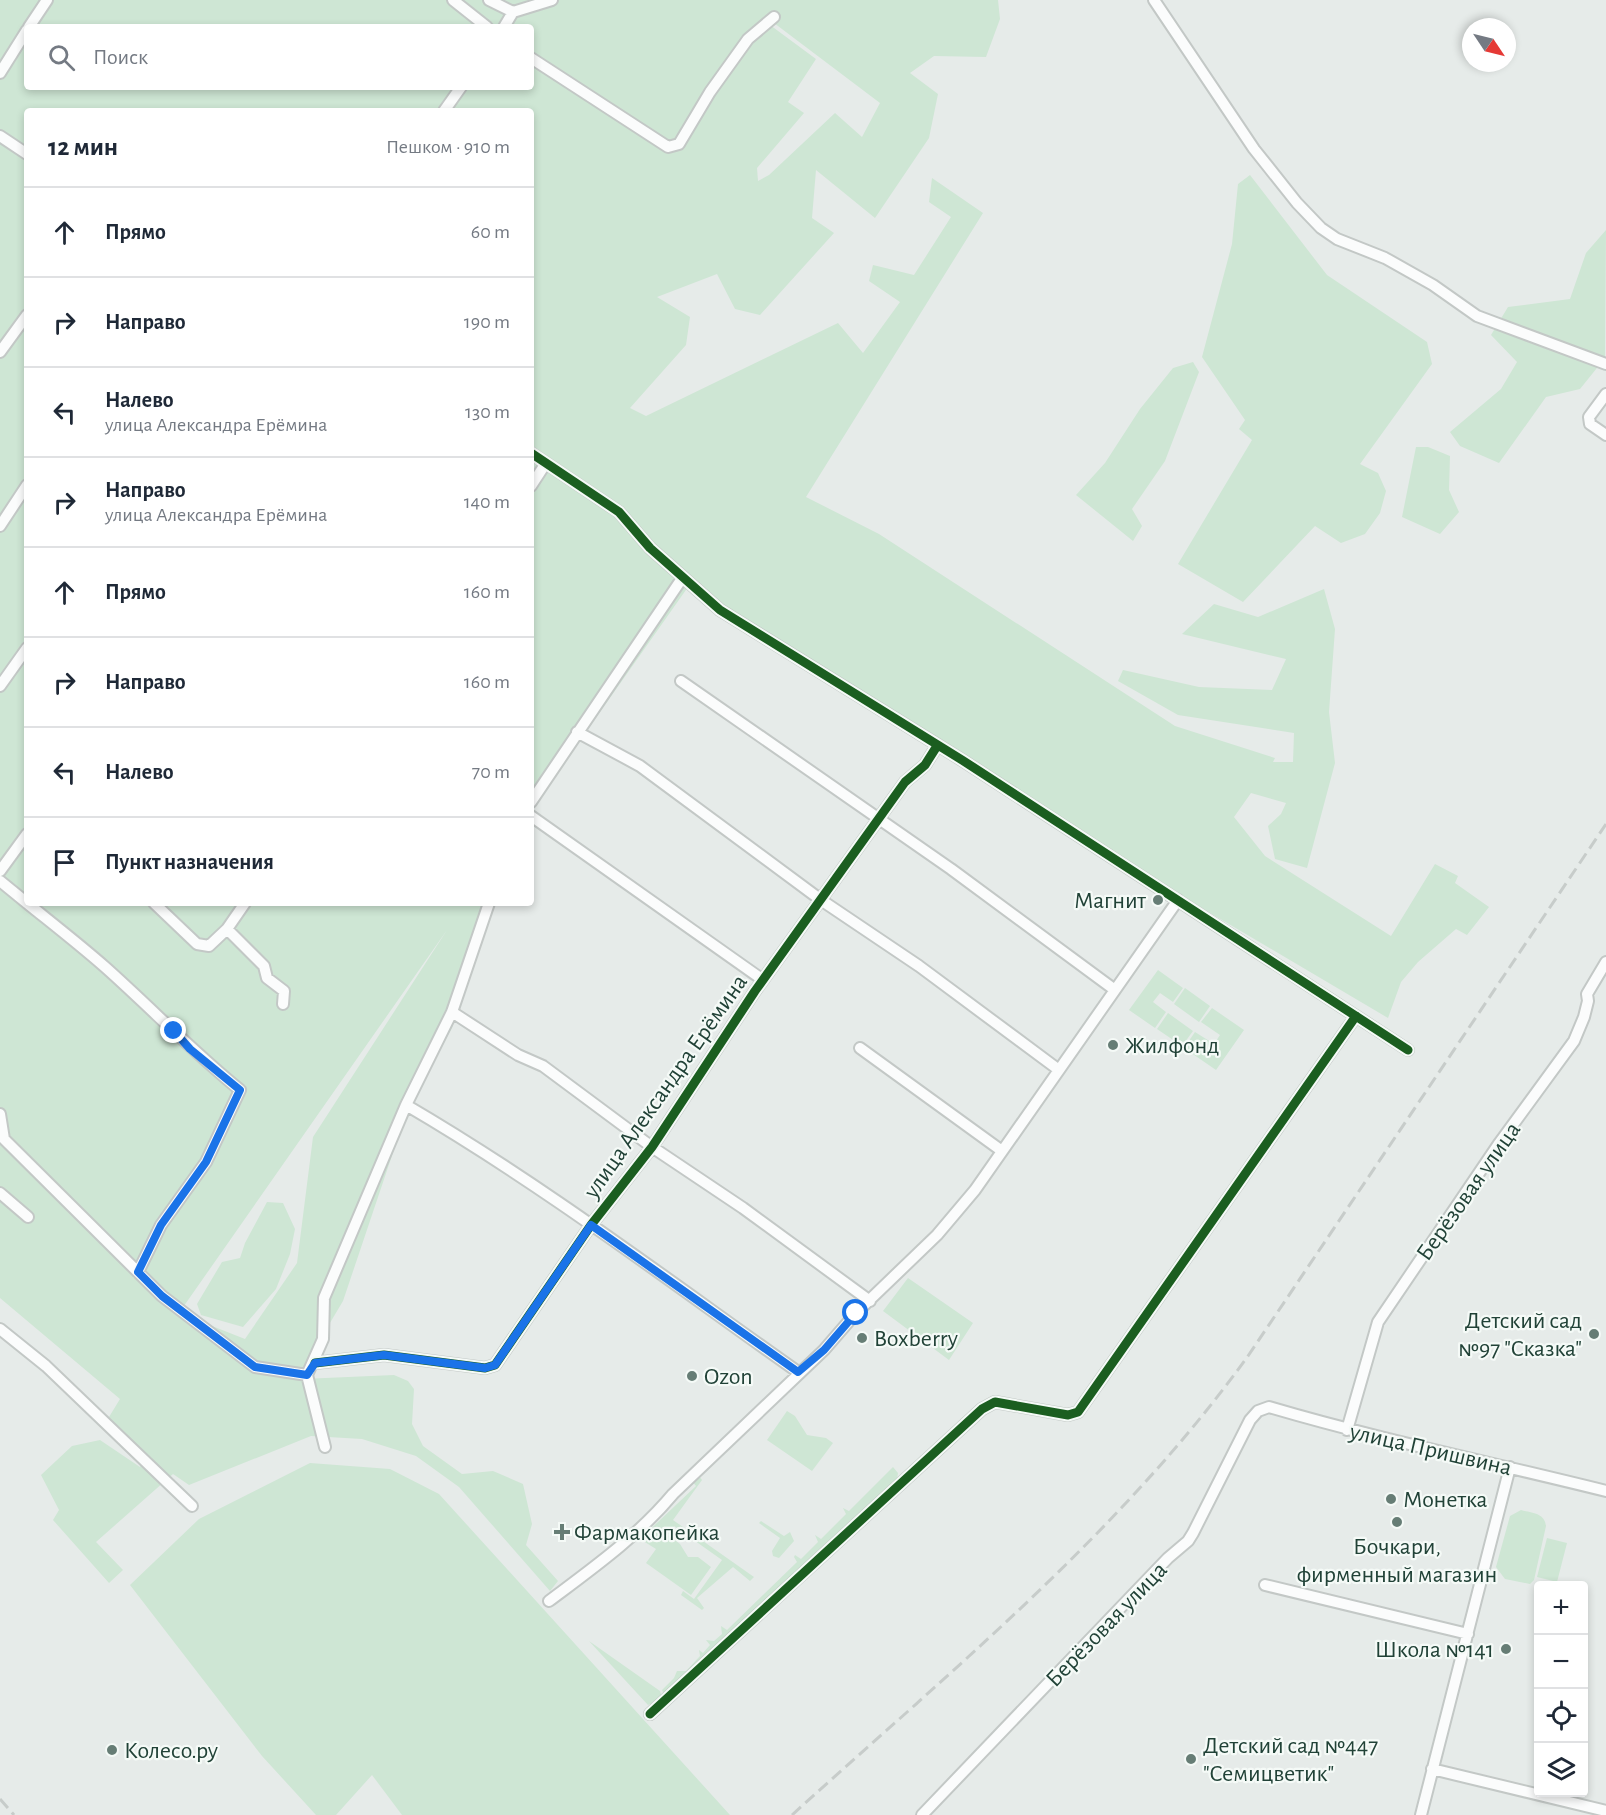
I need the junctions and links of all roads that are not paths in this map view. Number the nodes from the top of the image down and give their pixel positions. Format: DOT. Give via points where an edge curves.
graph roads {
  1 [pos="47,0"];
  2 [pos="453,0"];
  3 [pos="489,0"];
  4 [pos="552,0"];
  5 [pos="1154,0"];
  6 [pos="513,12"];
  7 [pos="774,17"];
  8 [pos="31,24"];
  9 [pos="483,24"];
  10 [pos="506,24"];
  11 [pos="24,34"];
  12 [pos="534,60"];
  13 [pos="0,73"];
  14 [pos="459,90"];
  15 [pos="446,108"];
  16 [pos="0,136"];
  17 [pos="24,152"];
  18 [pos="24,319"];
  19 [pos="0,352"];
  20 [pos="1606,364"];
  21 [pos="1606,394"];
  22 [pos="1606,435"];
  23 [pos="534,455"];
  24 [pos="546,463"];
  25 [pos="534,481"];
  26 [pos="24,490"];
  27 [pos="0,526"];
  28 [pos="683,577"];
  29 [pos="24,652"];
  30 [pos="681,681"];
  31 [pos="0,686"];
  32 [pos="577,732"];
  33 [pos="938,746"];
  34 [pos="534,797"];
  35 [pos="534,820"];
  36 [pos="878,820"];
  37 [pos="24,838"];
  38 [pos="0,871"];
  39 [pos="0,881"];
  40 [pos="821,900"];
  41 [pos="1178,900"];
  42 [pos="24,901"];
  43 [pos="31,906"];
  44 [pos="157,906"];
  45 [pos="243,906"];
  46 [pos="488,906"];
  47 [pos="227,929"];
  48 [pos="1606,962"];
  49 [pos="763,980"];
  50 [pos="1115,990"];
  51 [pos="284,1004"];
  52 [pos="452,1012"];
  53 [pos="1356,1017"];
  54 [pos="860,1048"];
  55 [pos="1408,1050"];
  56 [pos="1059,1070"];
  57 [pos="406,1105"];
  58 [pos="0,1114"];
  59 [pos="652,1147"];
  60 [pos="1002,1151"];
  61 [pos="0,1193"];
  62 [pos="28,1217"];
  63 [pos="591,1225"];
  64 [pos="138,1272"];
  65 [pos="870,1301"];
  66 [pos="0,1329"];
  67 [pos="315,1363"];
  68 [pos="798,1372"];
  69 [pos="307,1375"];
  70 [pos="1258,1411"];
  71 [pos="1347,1430"];
  72 [pos="325,1447"];
  73 [pos="1510,1467"];
  74 [pos="1606,1491"];
  75 [pos="192,1506"];
  76 [pos="1265,1585"];
  77 [pos="549,1601"];
  78 [pos="1468,1634"];
  79 [pos="650,1714"];
  80 [pos="1432,1769"];
  81 [pos="1606,1811"];
  82 [pos="922,1815"];
  83 [pos="1421,1815"];
  1 -- 8 [label="street"];
  2 -- 9 [label="street"];
  3 -- 6 [label="street"];
  4 -- 6 [label="street"];
  5 -- 20 [label="street" via="1254,149 1322,228 1433,285 1477,316"];
  6 -- 10 [label="street"];
  7 -- 12 [label="street" via="748,39 679,144 668,147"];
  11 -- 13 [label="street"];
  14 -- 15 [label="street"];
  16 -- 17 [label="street"];
  18 -- 19 [label="street"];
  21 -- 22 [label="street" via="1589,417 1590,424"];
  23 -- 24 [label="street"];
  24 -- 25 [label="street"];
  24 -- 28 [label="street" via="619,512 650,548"];
  26 -- 27 [label="street"];
  28 -- 32 [label="street"];
  28 -- 33 [label="street" via="720,610"];
  29 -- 31 [label="street"];
  30 -- 36 [label="street"];
  32 -- 34 [label="street"];
  32 -- 40 [label="street" via="640,766"];
  33 -- 36 [label="street, улица Александра Ерёмина"];
  33 -- 41 [label="street"];
  35 -- 49 [label="street"];
  36 -- 40 [label="street, улица Александра Ерёмина"];
  36 -- 50 [label="street"];
  37 -- 38 [label="street"];
  39 -- 42 [label="street"];
  40 -- 49 [label="street, улица Александра Ерёмина"];
  40 -- 56 [label="street" via="919,966"];
  41 -- 50 [label="street"];
  41 -- 53 [label="street"];
  43 -- 64 [label="street" via="240,1090 206,1162 161,1225"];
  44 -- 47 [label="street" via="197,944 209,946"];
  45 -- 47 [label="street"];
  46 -- 52 [label="street"];
  47 -- 51 [label="street" via="264,966 267,978 284,991"];
  48 -- 71 [label="street, Берёзовая улица" via="1587,994 1586,1011 1574,1041 1378,1322"];
  49 -- 59 [label="street, улица Александра Ерёмина"];
  50 -- 56 [label="street"];
  52 -- 57 [label="street"];
  52 -- 59 [label="street" via="518,1055 543,1066"];
  53 -- 55 [label="street"];
  53 -- 79 [label="street" via="1078,1412 1068,1415 994,1402 982,1409"];
  54 -- 60 [label="street"];
  56 -- 60 [label="street"];
  57 -- 63 [label="street" via="476,1146"];
  57 -- 67 [label="street" via="324,1298 323,1339"];
  58 -- 64 [label="street" via="4,1139"];
  59 -- 63 [label="street, улица Александра Ерёмина"];
  59 -- 65 [label="street"];
  60 -- 65 [label="street" via="937,1235"];
  61 -- 62 [label="street"];
  63 -- 67 [label="street, улица Александра Ерёмина" via="495,1365 485,1368 384,1355"];
  63 -- 68 [label="street"];
  64 -- 69 [label="street" via="162,1296 255,1367"];
  65 -- 68 [label="street"];
  66 -- 75 [label="street" via="45,1366"];
  67 -- 69 [label="street"];
  68 -- 77 [label="street" via="657,1513"];
  69 -- 72 [label="street"];
  70 -- 71 [label="street, улица Пришвина" via="1269,1407"];
  70 -- 82 [label="street, Берёзовая улица" via="1245,1427 1216,1492 1188,1541"];
  71 -- 73 [label="street, улица Пришвина"];
  73 -- 74 [label="street, улица Пришвина"];
  73 -- 78 [label="street"];
  76 -- 78 [label="street"];
  78 -- 80 [label="street"];
  80 -- 81 [label="street"];
  80 -- 83 [label="street"];
}
